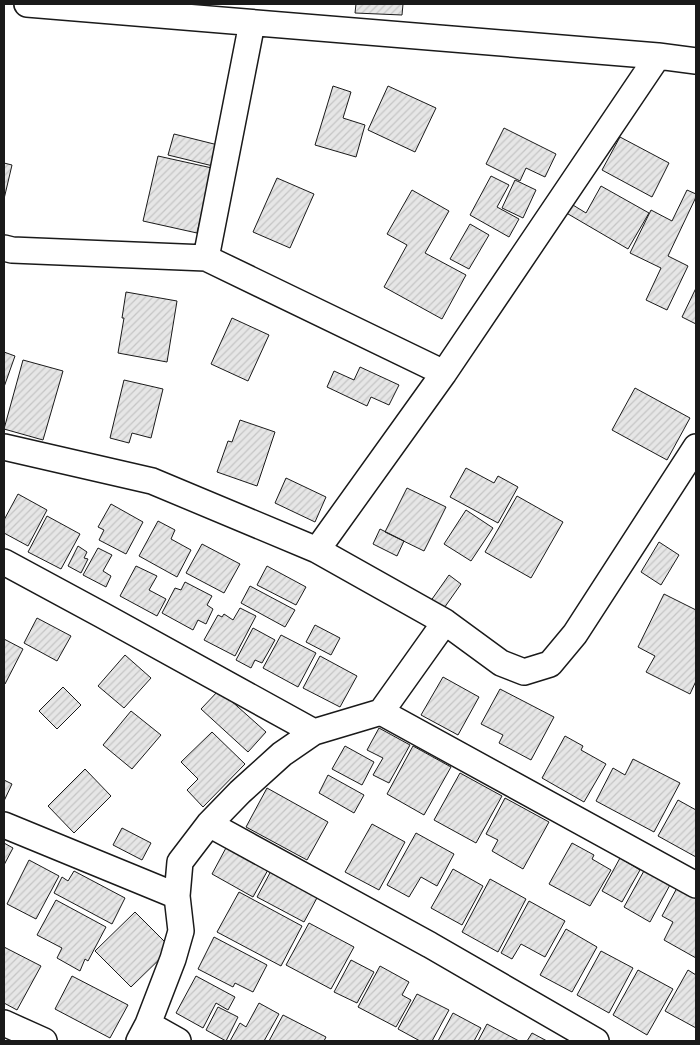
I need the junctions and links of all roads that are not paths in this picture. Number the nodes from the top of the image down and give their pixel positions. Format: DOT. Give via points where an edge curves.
graph roads {
  1 [pos="27,4"];
  2 [pos="252,23"];
  3 [pos="658,56"];
  4 [pos="696,61"];
  5 [pos="4,248"];
  6 [pos="206,258"];
  7 [pos="444,373"];
  8 [pos="4,447"];
  9 [pos="696,447"];
  10 [pos="317,550"];
  11 [pos="4,562"];
  12 [pos="445,622"];
  13 [pos="381,712"];
  14 [pos="314,732"];
  15 [pos="209,824"];
  16 [pos="4,825"];
  17 [pos="696,885"];
  18 [pos="177,896"];
  19 [pos="4,1023"];
  20 [pos="144,1033"];
  21 [pos="44,1041"];
  22 [pos="178,1041"];
  23 [pos="596,1041"];
  1 -- 2 [label="street"];
  2 -- 3 [label="street"];
  2 -- 6 [label="street"];
  3 -- 4 [label="street"];
  3 -- 7 [label="street"];
  5 -- 6 [label="street"];
  6 -- 7 [label="street"];
  7 -- 10 [label="street"];
  8 -- 10 [label="street" via="152,481"];
  9 -- 12 [label="street" via="575,634 550,664 524,672 501,663"];
  10 -- 12 [label="street"];
  11 -- 14 [label="street"];
  12 -- 13 [label="street"];
  13 -- 14 [label="street"];
  13 -- 17 [label="street"];
  14 -- 15 [label="street" via="282,754"];
  15 -- 18 [label="street" via="180,862"];
  15 -- 23 [label="street" via="430,944"];
  16 -- 18 [label="street"];
  18 -- 20 [label="street" via="181,931"];
  19 -- 21 [label="street"];
  20 -- 22 [label="street"];
}
